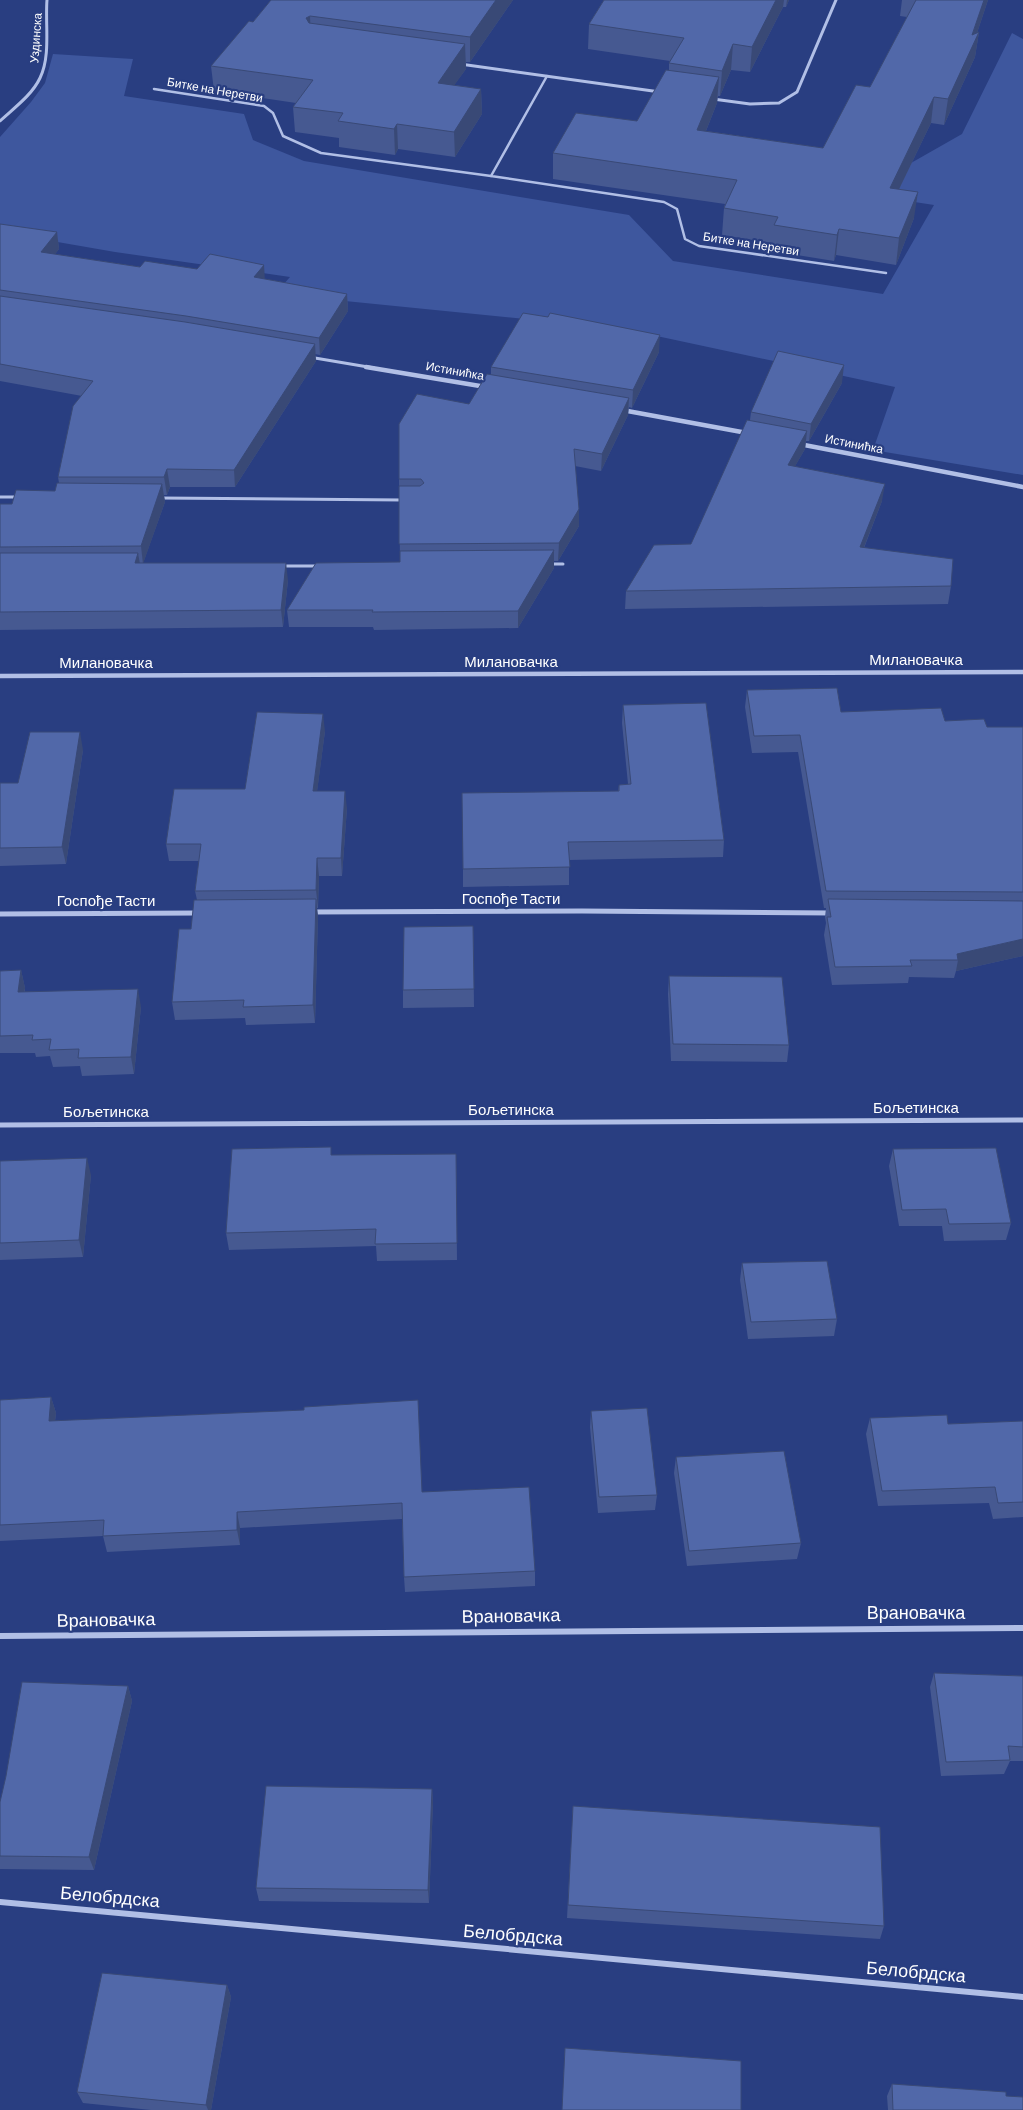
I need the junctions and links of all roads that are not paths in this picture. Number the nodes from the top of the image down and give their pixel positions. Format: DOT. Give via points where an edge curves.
graph roads {
  1 [pos="47,0"];
  2 [pos="836,0"];
  3 [pos="458,64"];
  4 [pos="547,76"];
  5 [pos="154,89"];
  6 [pos="663,92"];
  7 [pos="711,99"];
  8 [pos="0,121"];
  9 [pos="491,176"];
  10 [pos="886,273"];
  11 [pos="306,356"];
  12 [pos="492,388"];
  13 [pos="620,409"];
  14 [pos="755,435"];
  15 [pos="793,442"];
  16 [pos="1023,487"];
  17 [pos="0,497"];
  18 [pos="20,497"];
  19 [pos="157,498"];
  20 [pos="412,500"];
  21 [pos="544,564"];
  22 [pos="563,564"];
  23 [pos="277,566"];
  24 [pos="326,566"];
  25 [pos="1023,672"];
  26 [pos="0,676"];
  27 [pos="306,912"];
  28 [pos="207,913"];
  29 [pos="837,913"];
  30 [pos="0,914"];
  31 [pos="1023,1120"];
  32 [pos="0,1124"];
  33 [pos="1023,1628"];
  34 [pos="0,1636"];
  35 [pos="0,1902"];
  36 [pos="1023,1997"];
  1 -- 8 [label="street, Уздинска" via="41,77 26,97"];
  2 -- 7 [label="street" via="797,92 779,102 750,104"];
  3 -- 4 [label="street"];
  4 -- 6 [label="street"];
  4 -- 9 [label="lane"];
  5 -- 9 [label="lane, Битке на Неретви" via="264,106 273,113 283,136 320,153"];
  9 -- 10 [label="lane, Битке на Неретви" via="664,202 677,209 685,239 700,246"];
  11 -- 12 [label="street, Истинићка"];
  13 -- 14 [label="street"];
  15 -- 16 [label="street, Истинићка"];
  17 -- 18 [label="lane"];
  19 -- 20 [label="lane"];
  21 -- 22 [label="lane"];
  23 -- 24 [label="lane"];
  25 -- 26 [label="street, Милановачка"];
  27 -- 29 [label="street, Госпође Тасти"];
  28 -- 30 [label="street, Госпође Тасти"];
  31 -- 32 [label="street, Бољетинска"];
  33 -- 34 [label="street, Врановачка"];
  35 -- 36 [label="street, Белобрдска"];
}
